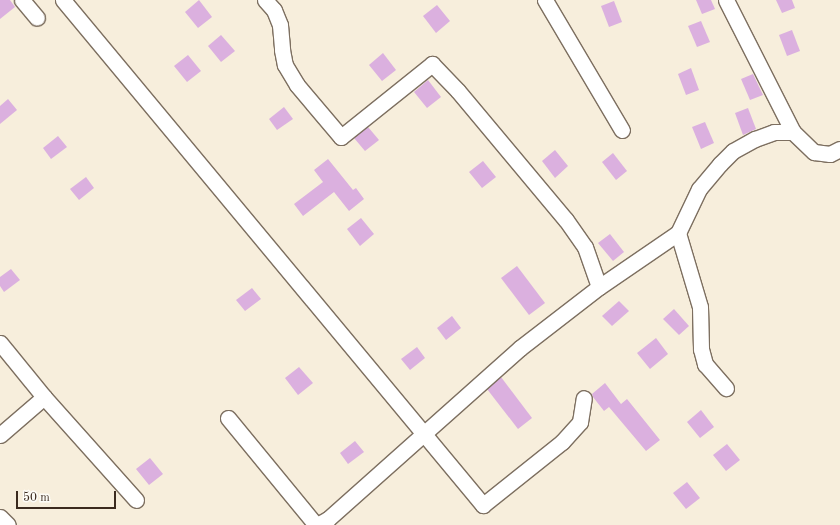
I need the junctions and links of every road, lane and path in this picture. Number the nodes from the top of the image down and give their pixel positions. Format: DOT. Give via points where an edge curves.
graph roads {
  1 [pos="22,0"];
  2 [pos="63,0"];
  3 [pos="265,0"];
  4 [pos="544,0"];
  5 [pos="726,0"];
  6 [pos="37,18"];
  7 [pos="622,130"];
  8 [pos="793,132"];
  9 [pos="840,149"];
  10 [pos="678,233"];
  11 [pos="599,287"];
  12 [pos="0,343"];
  13 [pos="726,388"];
  14 [pos="44,397"];
  15 [pos="584,398"];
  16 [pos="228,418"];
  17 [pos="422,434"];
  18 [pos="0,435"];
  19 [pos="136,500"];
  20 [pos="0,517"];
  21 [pos="8,525"];
  22 [pos="317,525"];
  1 -- 6 [label="street"];
  2 -- 17 [label="street"];
  3 -- 11 [label="street" via="274,10 280,25 285,65 297,86 341,137 432,64 458,91 566,220 585,247"];
  4 -- 7 [label="street"];
  5 -- 8 [label="street"];
  8 -- 9 [label="street" via="814,152 830,154"];
  8 -- 10 [label="street" via="774,132 733,151 699,189"];
  10 -- 11 [label="street"];
  10 -- 13 [label="street" via="700,307 701,349 705,364"];
  11 -- 17 [label="street" via="520,348"];
  12 -- 14 [label="street"];
  14 -- 18 [label="street"];
  14 -- 19 [label="street"];
  15 -- 17 [label="street" via="580,422 562,442 483,505"];
  16 -- 22 [label="street"];
  17 -- 22 [label="street" via="328,519"];
  20 -- 21 [label="street"];
}
